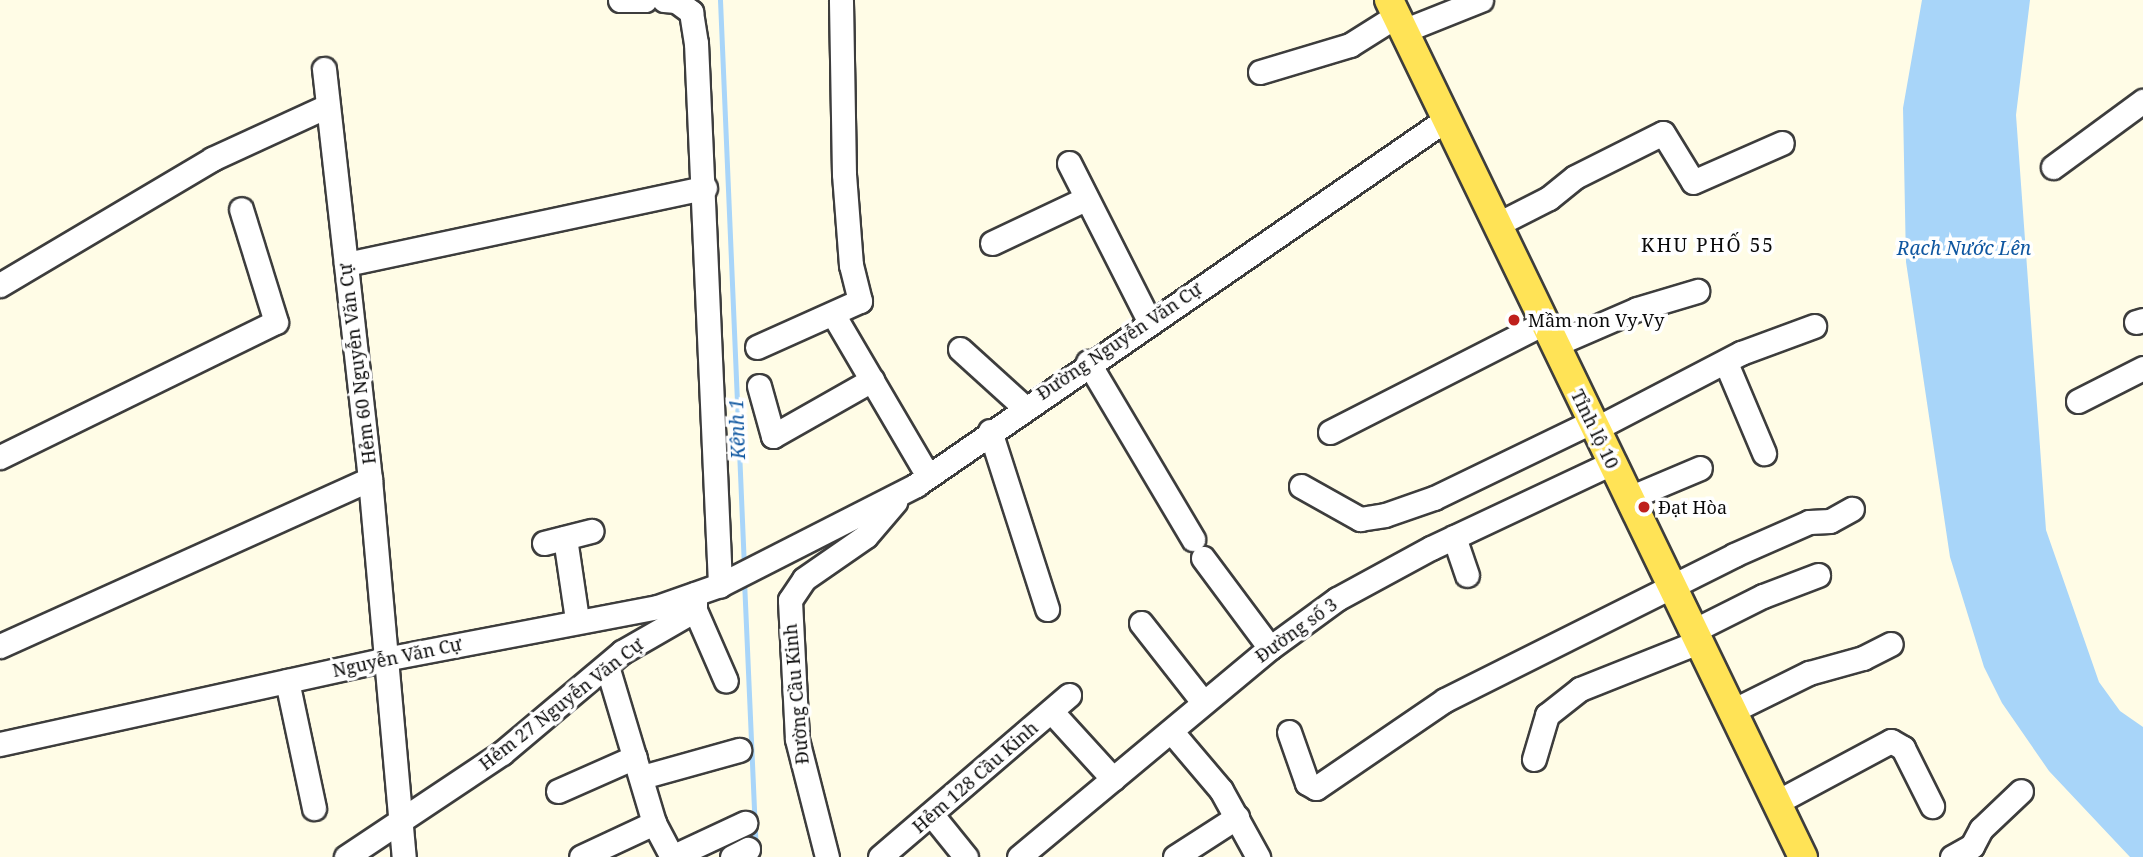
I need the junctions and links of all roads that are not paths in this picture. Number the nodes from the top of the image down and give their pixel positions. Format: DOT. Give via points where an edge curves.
graph roads {
  1 [pos="620,0"];
  2 [pos="645,0"];
  3 [pos="664,0"];
  4 [pos="841,0"];
  5 [pos="1481,0"];
  6 [pos="1396,16"];
  7 [pos="324,69"];
  8 [pos="1260,72"];
  9 [pos="2143,101"];
  10 [pos="327,106"];
  11 [pos="1445,120"];
  12 [pos="1782,143"];
  13 [pos="1069,163"];
  14 [pos="2053,167"];
  15 [pos="705,188"];
  16 [pos="1085,199"];
  17 [pos="241,209"];
  18 [pos="1496,225"];
  19 [pos="992,243"];
  20 [pos="346,264"];
  21 [pos="0,285"];
  22 [pos="1697,291"];
  23 [pos="833,314"];
  24 [pos="1149,321"];
  25 [pos="1814,326"];
  26 [pos="1549,334"];
  27 [pos="757,347"];
  28 [pos="960,349"];
  29 [pos="1087,362"];
  30 [pos="1726,363"];
  31 [pos="2143,368"];
  32 [pos="872,380"];
  33 [pos="759,386"];
  34 [pos="2078,401"];
  35 [pos="1024,407"];
  36 [pos="1593,425"];
  37 [pos="990,431"];
  38 [pos="1330,432"];
  39 [pos="1764,453"];
  40 [pos="0,457"];
  41 [pos="1612,463"];
  42 [pos="1700,468"];
  43 [pos="928,476"];
  44 [pos="370,479"];
  45 [pos="1301,486"];
  46 [pos="901,494"];
  47 [pos="1629,498"];
  48 [pos="1852,509"];
  49 [pos="591,531"];
  50 [pos="1454,537"];
  51 [pos="788,554"];
  52 [pos="1467,575"];
  53 [pos="1818,575"];
  54 [pos="720,585"];
  55 [pos="1672,588"];
  56 [pos="695,602"];
  57 [pos="1047,609"];
  58 [pos="577,619"];
  59 [pos="1141,623"];
  60 [pos="1696,636"];
  61 [pos="1891,644"];
  62 [pos="0,646"];
  63 [pos="1269,648"];
  64 [pos="385,659"];
  65 [pos="607,666"];
  66 [pos="287,681"];
  67 [pos="726,681"];
  68 [pos="1069,695"];
  69 [pos="1203,702"];
  70 [pos="1051,711"];
  71 [pos="1732,711"];
  72 [pos="1171,731"];
  73 [pos="1289,732"];
  74 [pos="0,744"];
  75 [pos="739,750"];
  76 [pos="1534,759"];
  77 [pos="638,767"];
  78 [pos="1113,779"];
  79 [pos="558,791"];
  80 [pos="2021,791"];
  81 [pos="1777,802"];
  82 [pos="1933,806"];
  83 [pos="314,807"];
  84 [pos="932,815"];
  85 [pos="1237,817"];
  86 [pos="400,821"];
  87 [pos="654,823"];
  88 [pos="745,823"];
  89 [pos="346,857"];
  90 [pos="404,857"];
  91 [pos="581,857"];
  92 [pos="672,857"];
  93 [pos="827,857"];
  94 [pos="880,857"];
  95 [pos="966,857"];
  96 [pos="1018,857"];
  97 [pos="1175,857"];
  98 [pos="1258,857"];
  99 [pos="1803,857"];
  100 [pos="1953,857"];
  1 -- 2 [label="street"];
  3 -- 15 [label="street" via="676,1 691,12"];
  4 -- 23 [label="street" via="845,174 851,265 860,301"];
  5 -- 6 [label="street"];
  6 -- 8 [label="street" via="1350,45"];
  6 -- 11 [label="main road, Tỉnh lộ 10"];
  7 -- 10 [label="street, Hẻm 60 Nguyễn Văn Cự"];
  9 -- 14 [label="street"];
  10 -- 20 [label="street, Hẻm 60 Nguyễn Văn Cự"];
  10 -- 21 [label="street" via="212,159"];
  11 -- 18 [label="main road, Tỉnh lộ 10"];
  11 -- 24 [label="street, Đường Nguyễn Văn Cự"];
  12 -- 18 [label="street" via="1693,182 1663,132"];
  13 -- 16 [label="street"];
  15 -- 20 [label="street"];
  15 -- 54 [label="street"];
  16 -- 19 [label="street"];
  16 -- 24 [label="street"];
  17 -- 40 [label="street" via="276,322"];
  18 -- 26 [label="main road, Tỉnh lộ 10"];
  20 -- 44 [label="street, Hẻm 60 Nguyễn Văn Cự"];
  22 -- 26 [label="street"];
  23 -- 27 [label="street"];
  23 -- 32 [label="street"];
  24 -- 29 [label="street, Đường Nguyễn Văn Cự"];
  25 -- 30 [label="street"];
  26 -- 36 [label="main road, Tỉnh lộ 10"];
  26 -- 38 [label="street"];
  28 -- 35 [label="street"];
  29 -- 35 [label="street, Đường Nguyễn Văn Cự"];
  29 -- 63 [label="street" via="1198,549"];
  30 -- 36 [label="street"];
  30 -- 39 [label="street"];
  31 -- 34 [label="street"];
  32 -- 33 [label="street" via="773,436"];
  32 -- 43 [label="street"];
  35 -- 37 [label="street, Đường Nguyễn Văn Cự"];
  36 -- 41 [label="main road, Tỉnh lộ 10"];
  36 -- 45 [label="street" via="1434,498 1385,515 1360,519"];
  37 -- 43 [label="street, Đường Nguyễn Văn Cự"];
  37 -- 57 [label="street"];
  41 -- 47 [label="main road, Tỉnh lộ 10"];
  41 -- 50 [label="street, Đường số 3"];
  42 -- 47 [label="street"];
  43 -- 46 [label="street, Đường Nguyễn Văn Cự"];
  44 -- 62 [label="street"];
  44 -- 64 [label="street, Hẻm 60 Nguyễn Văn Cự"];
  46 -- 51 [label="street, Đường Nguyễn Văn Cự"];
  46 -- 93 [label="street, Đường Cầu Kinh" via="866,536 804,579 790,600 797,739"];
  47 -- 55 [label="main road, Tỉnh lộ 10"];
  48 -- 55 [label="street" via="1830,521 1809,522 1781,533"];
  49 -- 58 [label="street" via="555,541"];
  50 -- 52 [label="street"];
  50 -- 63 [label="street, Đường số 3" via="1337,599"];
  51 -- 54 [label="street, Nguyễn Văn Cự"];
  53 -- 60 [label="street" via="1763,596"];
  54 -- 56 [label="street, Nguyễn Văn Cự"];
  55 -- 60 [label="main road, Tỉnh lộ 10"];
  55 -- 73 [label="street" via="1445,700 1316,788 1307,783"];
  56 -- 58 [label="street, Nguyễn Văn Cự"];
  56 -- 65 [label="street, Hẻm 27 Nguyễn Văn Cự"];
  56 -- 67 [label="street"];
  58 -- 64 [label="street, Nguyễn Văn Cự"];
  59 -- 69 [label="street"];
  60 -- 71 [label="main road, Tỉnh lộ 10"];
  60 -- 76 [label="street" via="1580,689 1547,715"];
  61 -- 71 [label="street" via="1863,659 1809,673"];
  63 -- 69 [label="street, Đường số 3"];
  64 -- 66 [label="street, Nguyễn Văn Cự"];
  64 -- 86 [label="street, Hẻm 60 Nguyễn Văn Cự"];
  65 -- 77 [label="street"];
  65 -- 86 [label="street, Hẻm 27 Nguyễn Văn Cự" via="502,753"];
  66 -- 74 [label="street, Nguyễn Văn Cự"];
  66 -- 83 [label="street"];
  68 -- 70 [label="street, Hẻm 128 Cầu Kinh"];
  69 -- 72 [label="street, Đường số 3"];
  70 -- 78 [label="street"];
  70 -- 84 [label="street, Hẻm 128 Cầu Kinh"];
  71 -- 81 [label="main road, Tỉnh lộ 10"];
  72 -- 78 [label="street, Đường số 3"];
  72 -- 85 [label="street"];
  75 -- 77 [label="street"];
  77 -- 79 [label="street"];
  77 -- 87 [label="street"];
  78 -- 96 [label="street, Đường số 3"];
  80 -- 100 [label="street" via="1981,829 1972,846"];
  81 -- 82 [label="street" via="1891,741 1903,748"];
  81 -- 99 [label="main road, Tỉnh lộ 10"];
  84 -- 94 [label="street, Hẻm 128 Cầu Kinh"];
  84 -- 95 [label="street"];
  85 -- 97 [label="street"];
  85 -- 98 [label="street"];
  86 -- 89 [label="street, Hẻm 27 Nguyễn Văn Cự"];
  86 -- 90 [label="street, Hẻm 60 Nguyễn Văn Cự"];
  87 -- 91 [label="street"];
  87 -- 92 [label="street"];
  88 -- 92 [label="street"];
}
